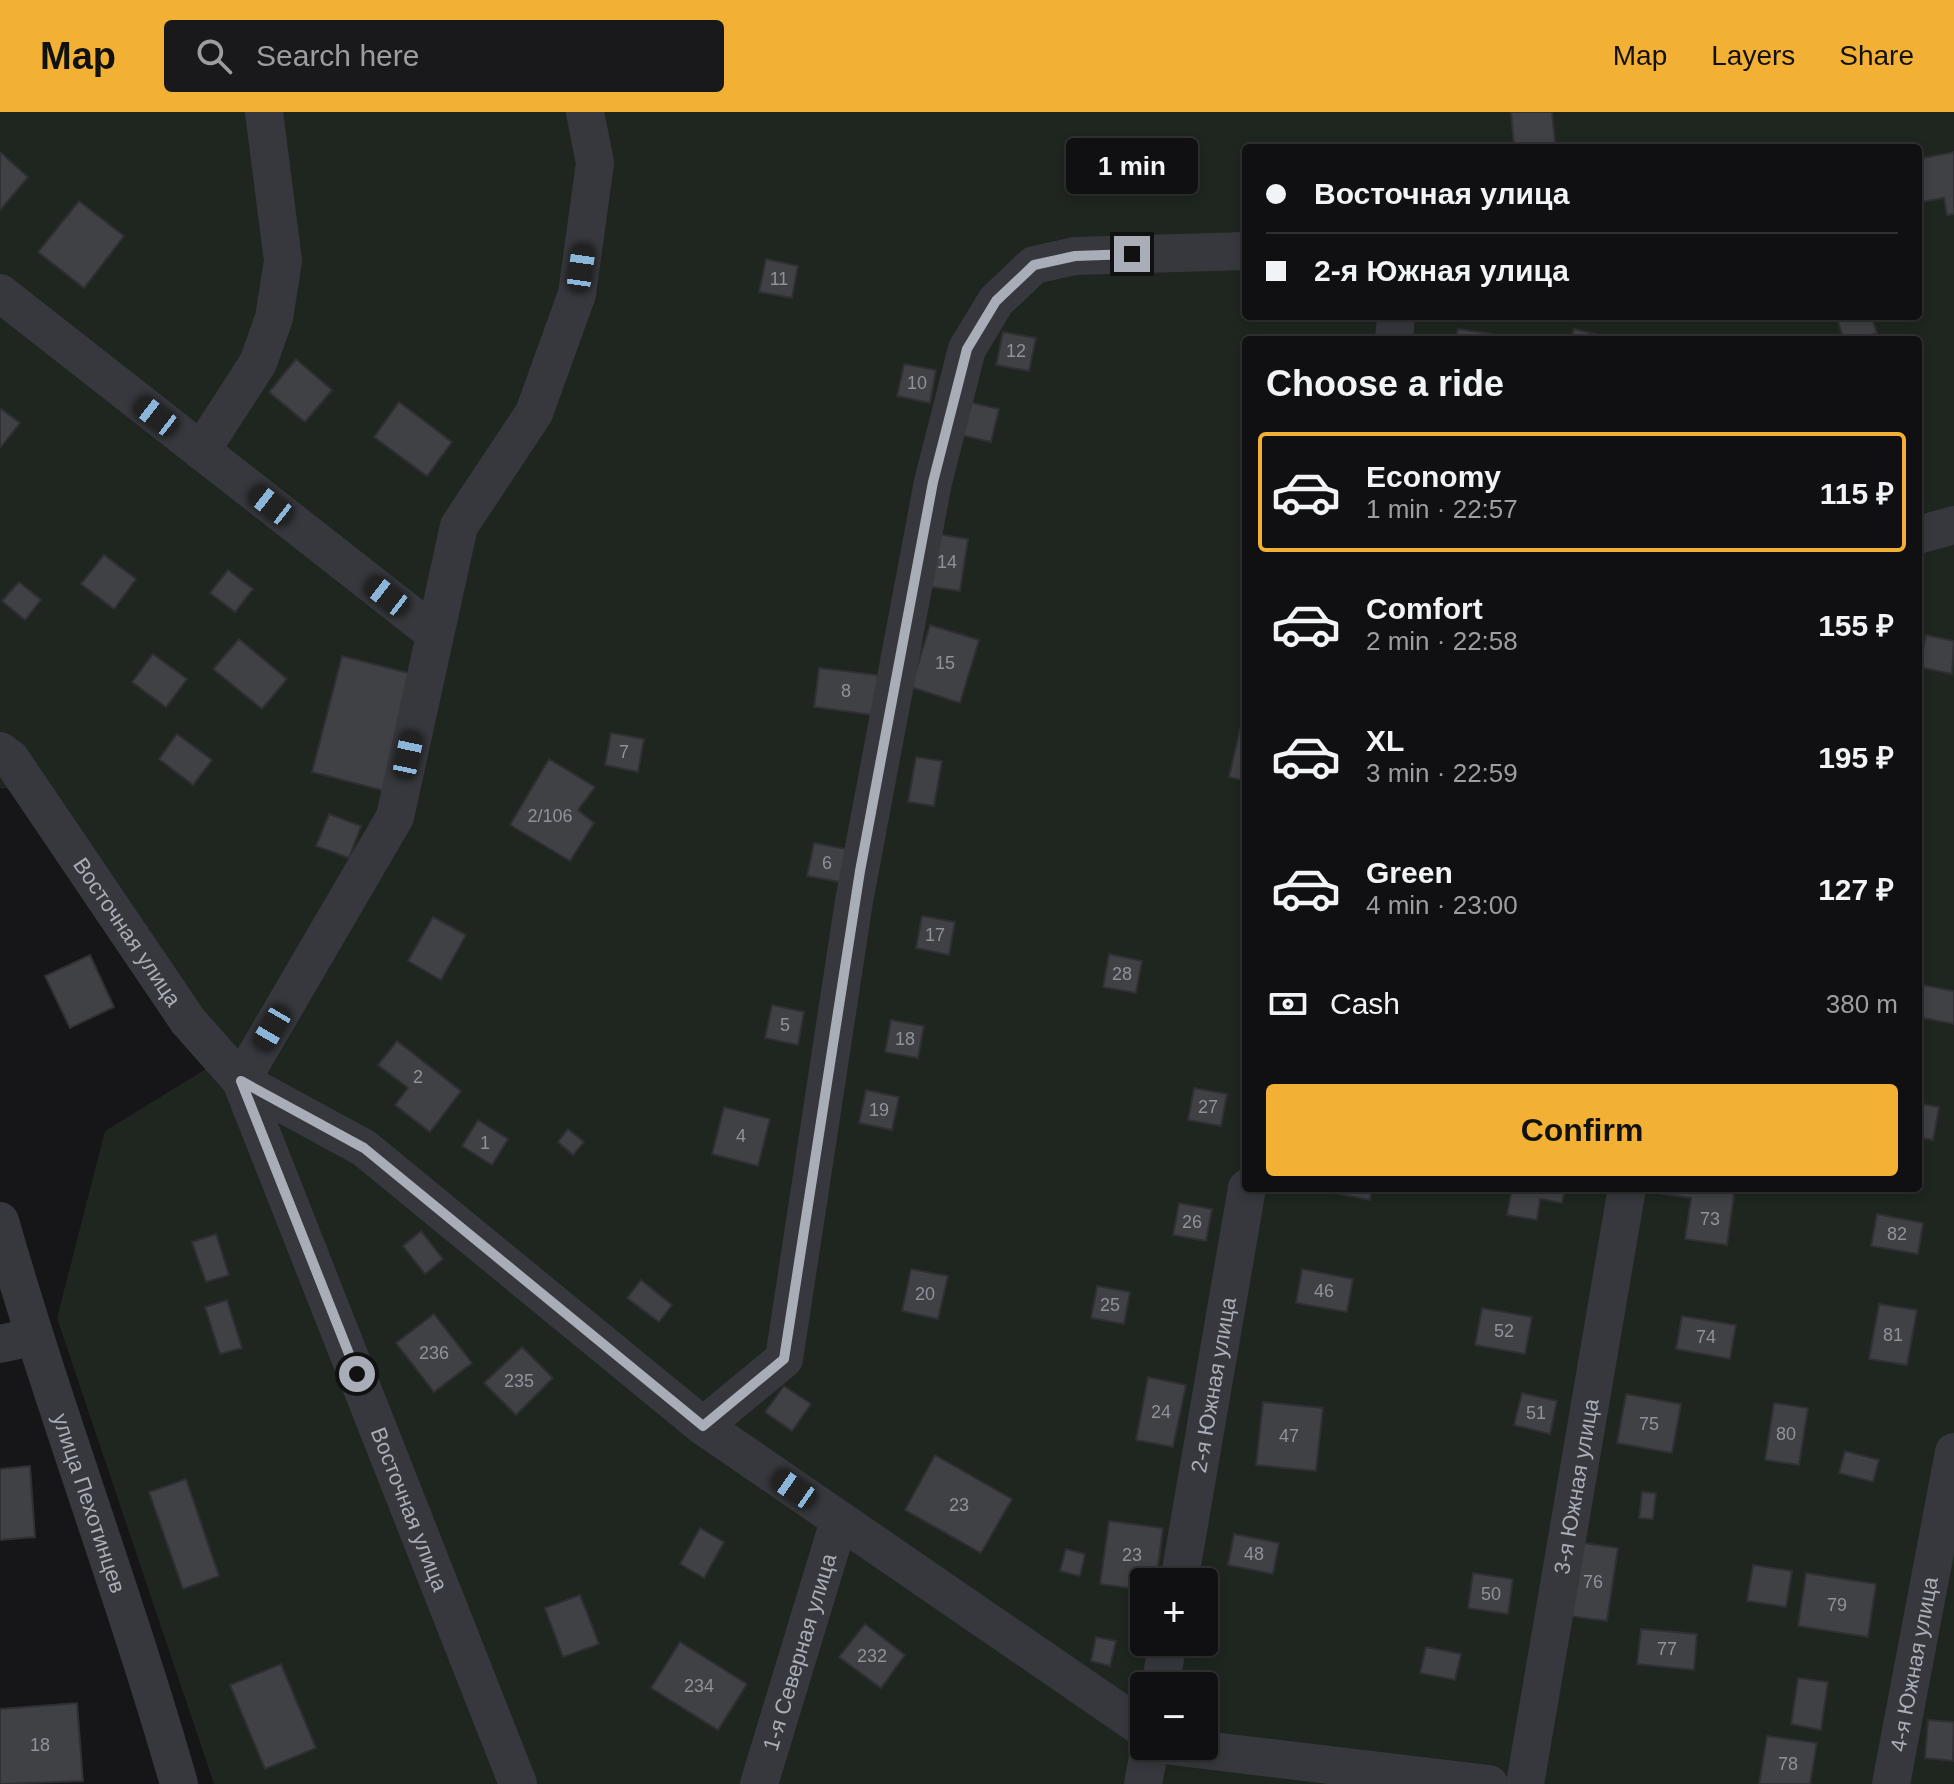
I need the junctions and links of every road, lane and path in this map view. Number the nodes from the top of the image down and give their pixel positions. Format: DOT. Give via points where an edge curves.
graph roads {
  1 [pos="264,112"];
  2 [pos="585,112"];
  3 [pos="1242,251"];
  4 [pos="0,293"];
  5 [pos="201,451"];
  6 [pos="1954,525"];
  7 [pos="1922,534"];
  8 [pos="434,633"];
  9 [pos="3,758"];
  10 [pos="241,1081"];
  11 [pos="1246,1192"];
  12 [pos="1626,1192"];
  13 [pos="0,1221"];
  14 [pos="16,1341"];
  15 [pos="703,1426"];
  16 [pos="1954,1452"];
  17 [pos="839,1521"];
  18 [pos="1181,1568"];
  19 [pos="1130,1719"];
  20 [pos="1218,1752"];
  21 [pos="1147,1760"];
  22 [pos="179,1784"];
  23 [pos="518,1784"];
  24 [pos="759,1784"];
  25 [pos="1143,1784"];
  26 [pos="1489,1784"];
  27 [pos="1525,1784"];
  28 [pos="1891,1784"];
  1 -- 5 [label="street" via="283,261 274,318 258,363"];
  2 -- 8 [label="street" via="595,163 577,294 534,413 459,526"];
  3 -- 15 [label="street" via="1075,256 1034,265 996,301 967,349 933,482 854,901 784,1359"];
  4 -- 5 [label="street"];
  5 -- 8 [label="street"];
  6 -- 7 [label="street"];
  8 -- 10 [label="street" via="395,817"];
  9 -- 10 [label="street, Восточная улица" via="188,1021"];
  10 -- 15 [label="street" via="364,1148"];
  10 -- 23 [label="street, Восточная улица"];
  11 -- 18 [label="street, 2-я Южная улица"];
  12 -- 27 [label="street, 3-я Южная улица"];
  13 -- 14 [label="street, улица Пехотинцев"];
  14 -- 22 [label="street, улица Пехотинцев" via="157,1706"];
  15 -- 17 [label="street"];
  16 -- 28 [label="street, 4-я Южная улица"];
  17 -- 19 [label="street"];
  17 -- 24 [label="street, 1-я Северная улица"];
  20 -- 26 [label="street"];
  21 -- 25 [label="street"];
}
